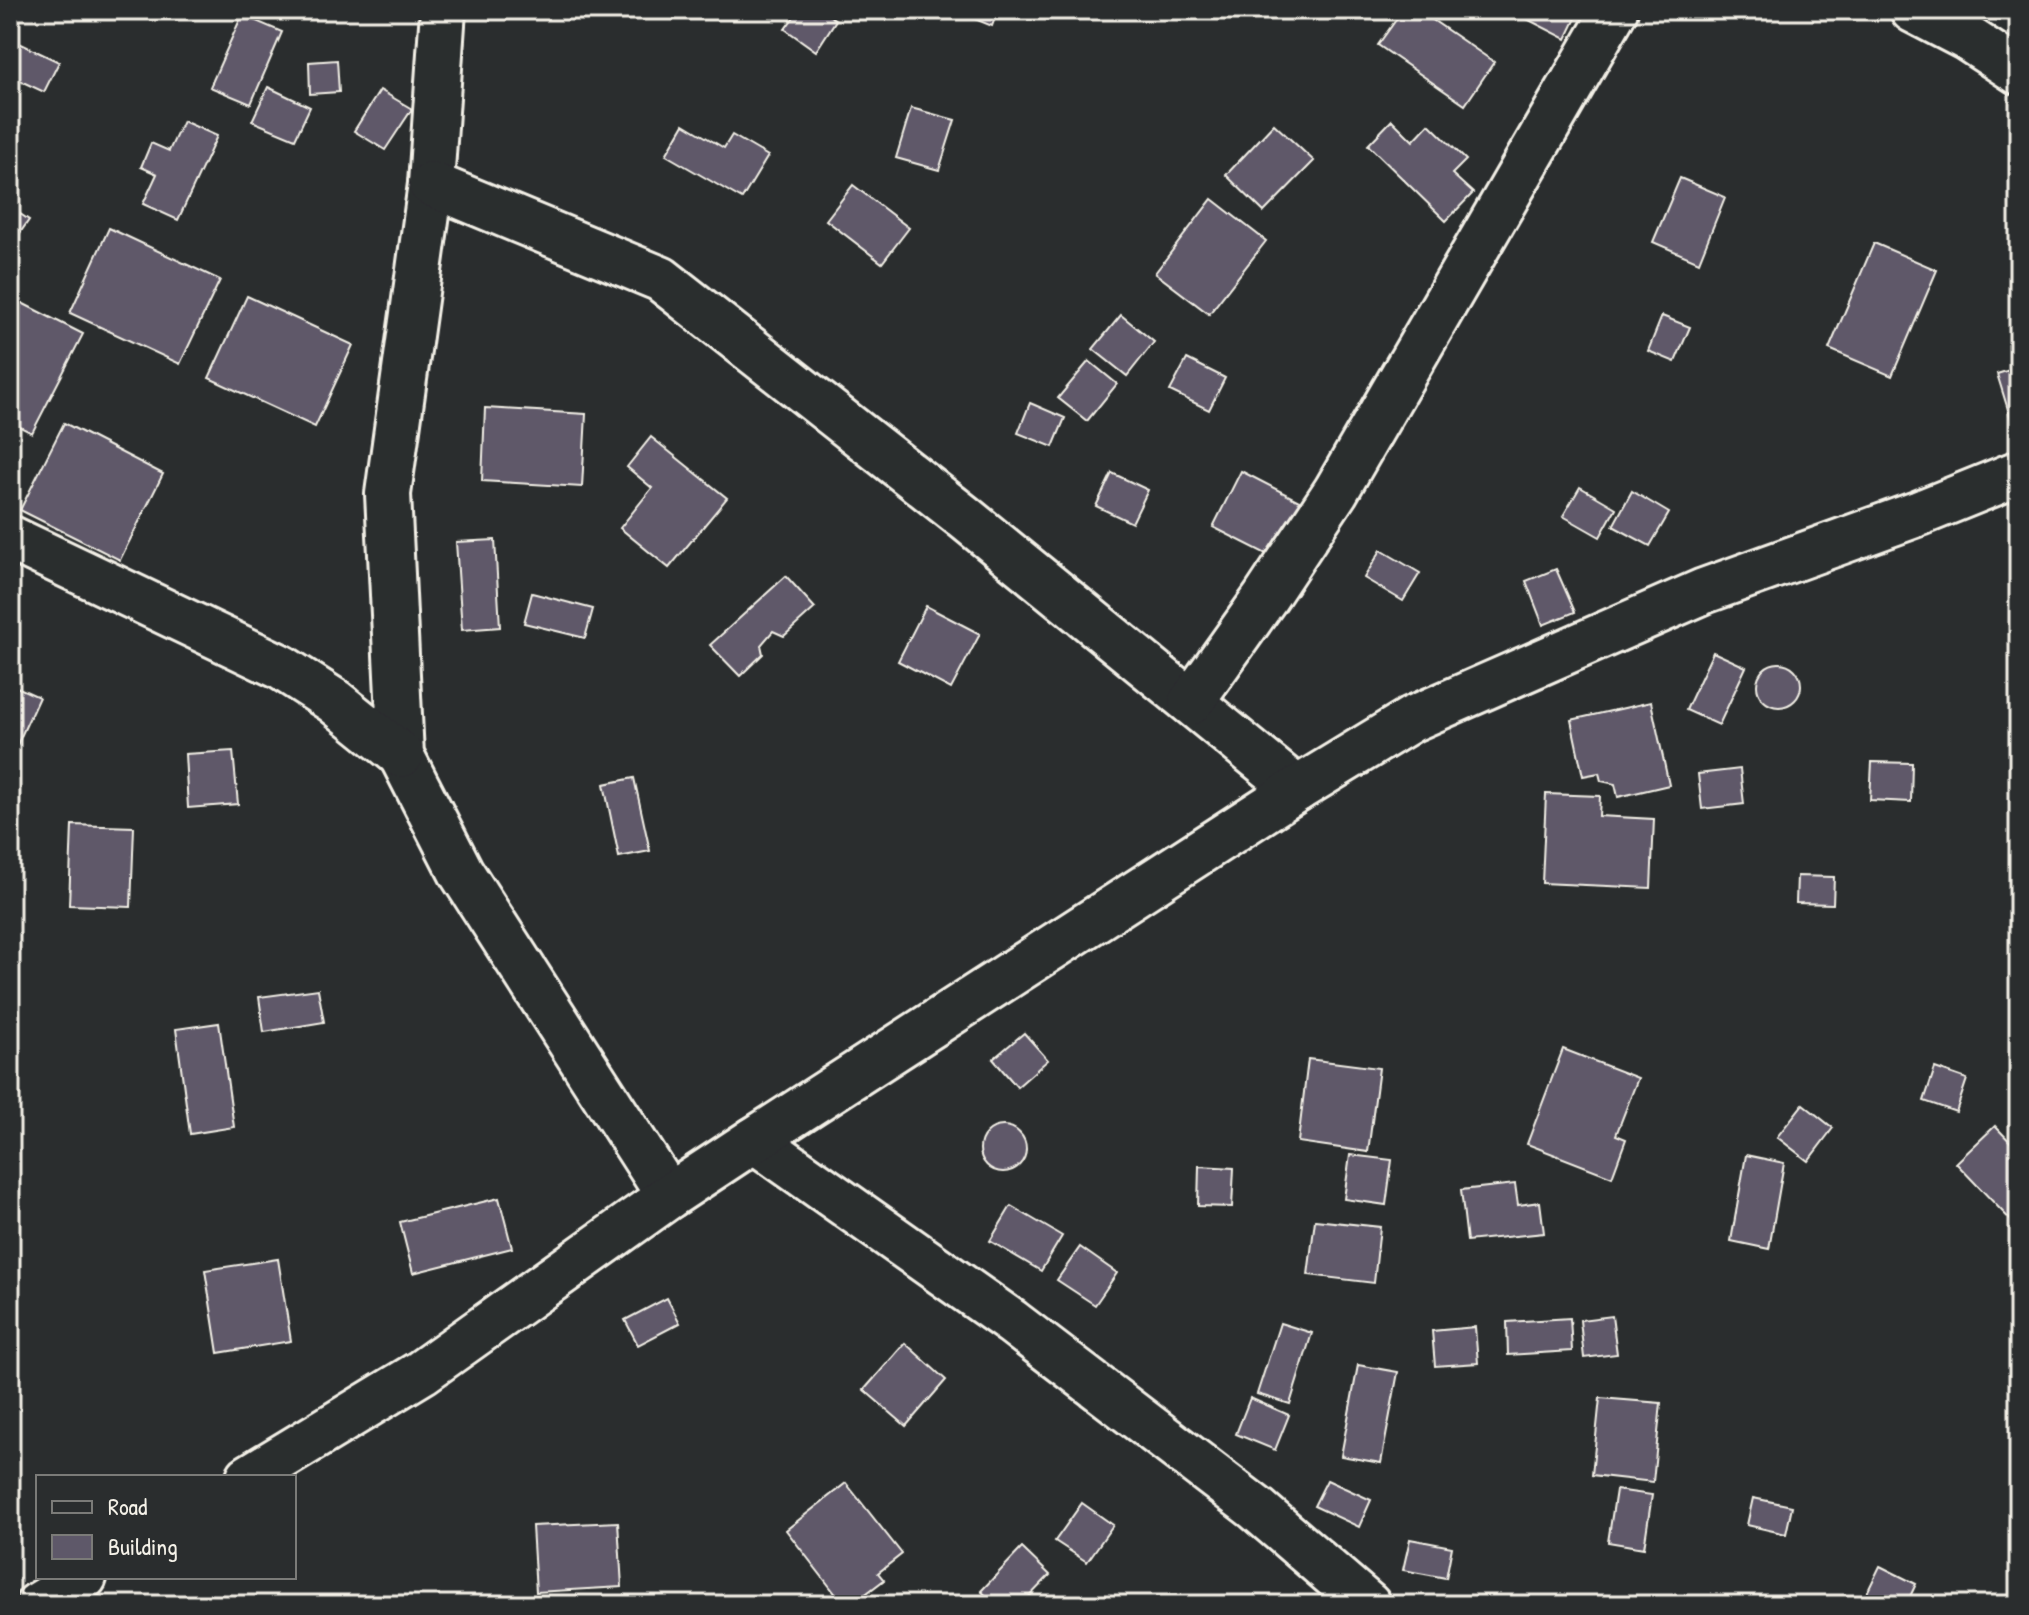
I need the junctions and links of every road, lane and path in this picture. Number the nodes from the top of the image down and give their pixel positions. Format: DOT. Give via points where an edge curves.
graph roads {
  1 [pos="443,10"];
  2 [pos="1615,10"];
  3 [pos="1913,10"];
  4 [pos="2019,72"];
  5 [pos="431,184"];
  6 [pos="2019,473"];
  7 [pos="10,538"];
  8 [pos="1191,702"];
  9 [pos="401,755"];
  10 [pos="1297,789"];
  11 [pos="754,1140"];
  12 [pos="669,1196"];
  13 [pos="252,1475"];
  14 [pos="80,1579"];
  15 [pos="30,1601"];
  16 [pos="1368,1605"];
  1 -- 5 [label="street"];
  2 -- 8 [label="street" via="1336,491"];
  3 -- 4 [label="street"];
  5 -- 8 [label="street" via="661,279"];
  5 -- 9 [label="street" via="388,494"];
  6 -- 10 [label="street" via="1704,591 1412,719"];
  7 -- 9 [label="street" via="281,667"];
  8 -- 10 [label="street"];
  9 -- 12 [label="street" via="461,872"];
  10 -- 11 [label="street"];
  11 -- 12 [label="street"];
  11 -- 16 [label="street" via="1012,1322 1257,1509"];
  12 -- 13 [label="street" via="422,1372"];
  14 -- 15 [label="street"];
}
